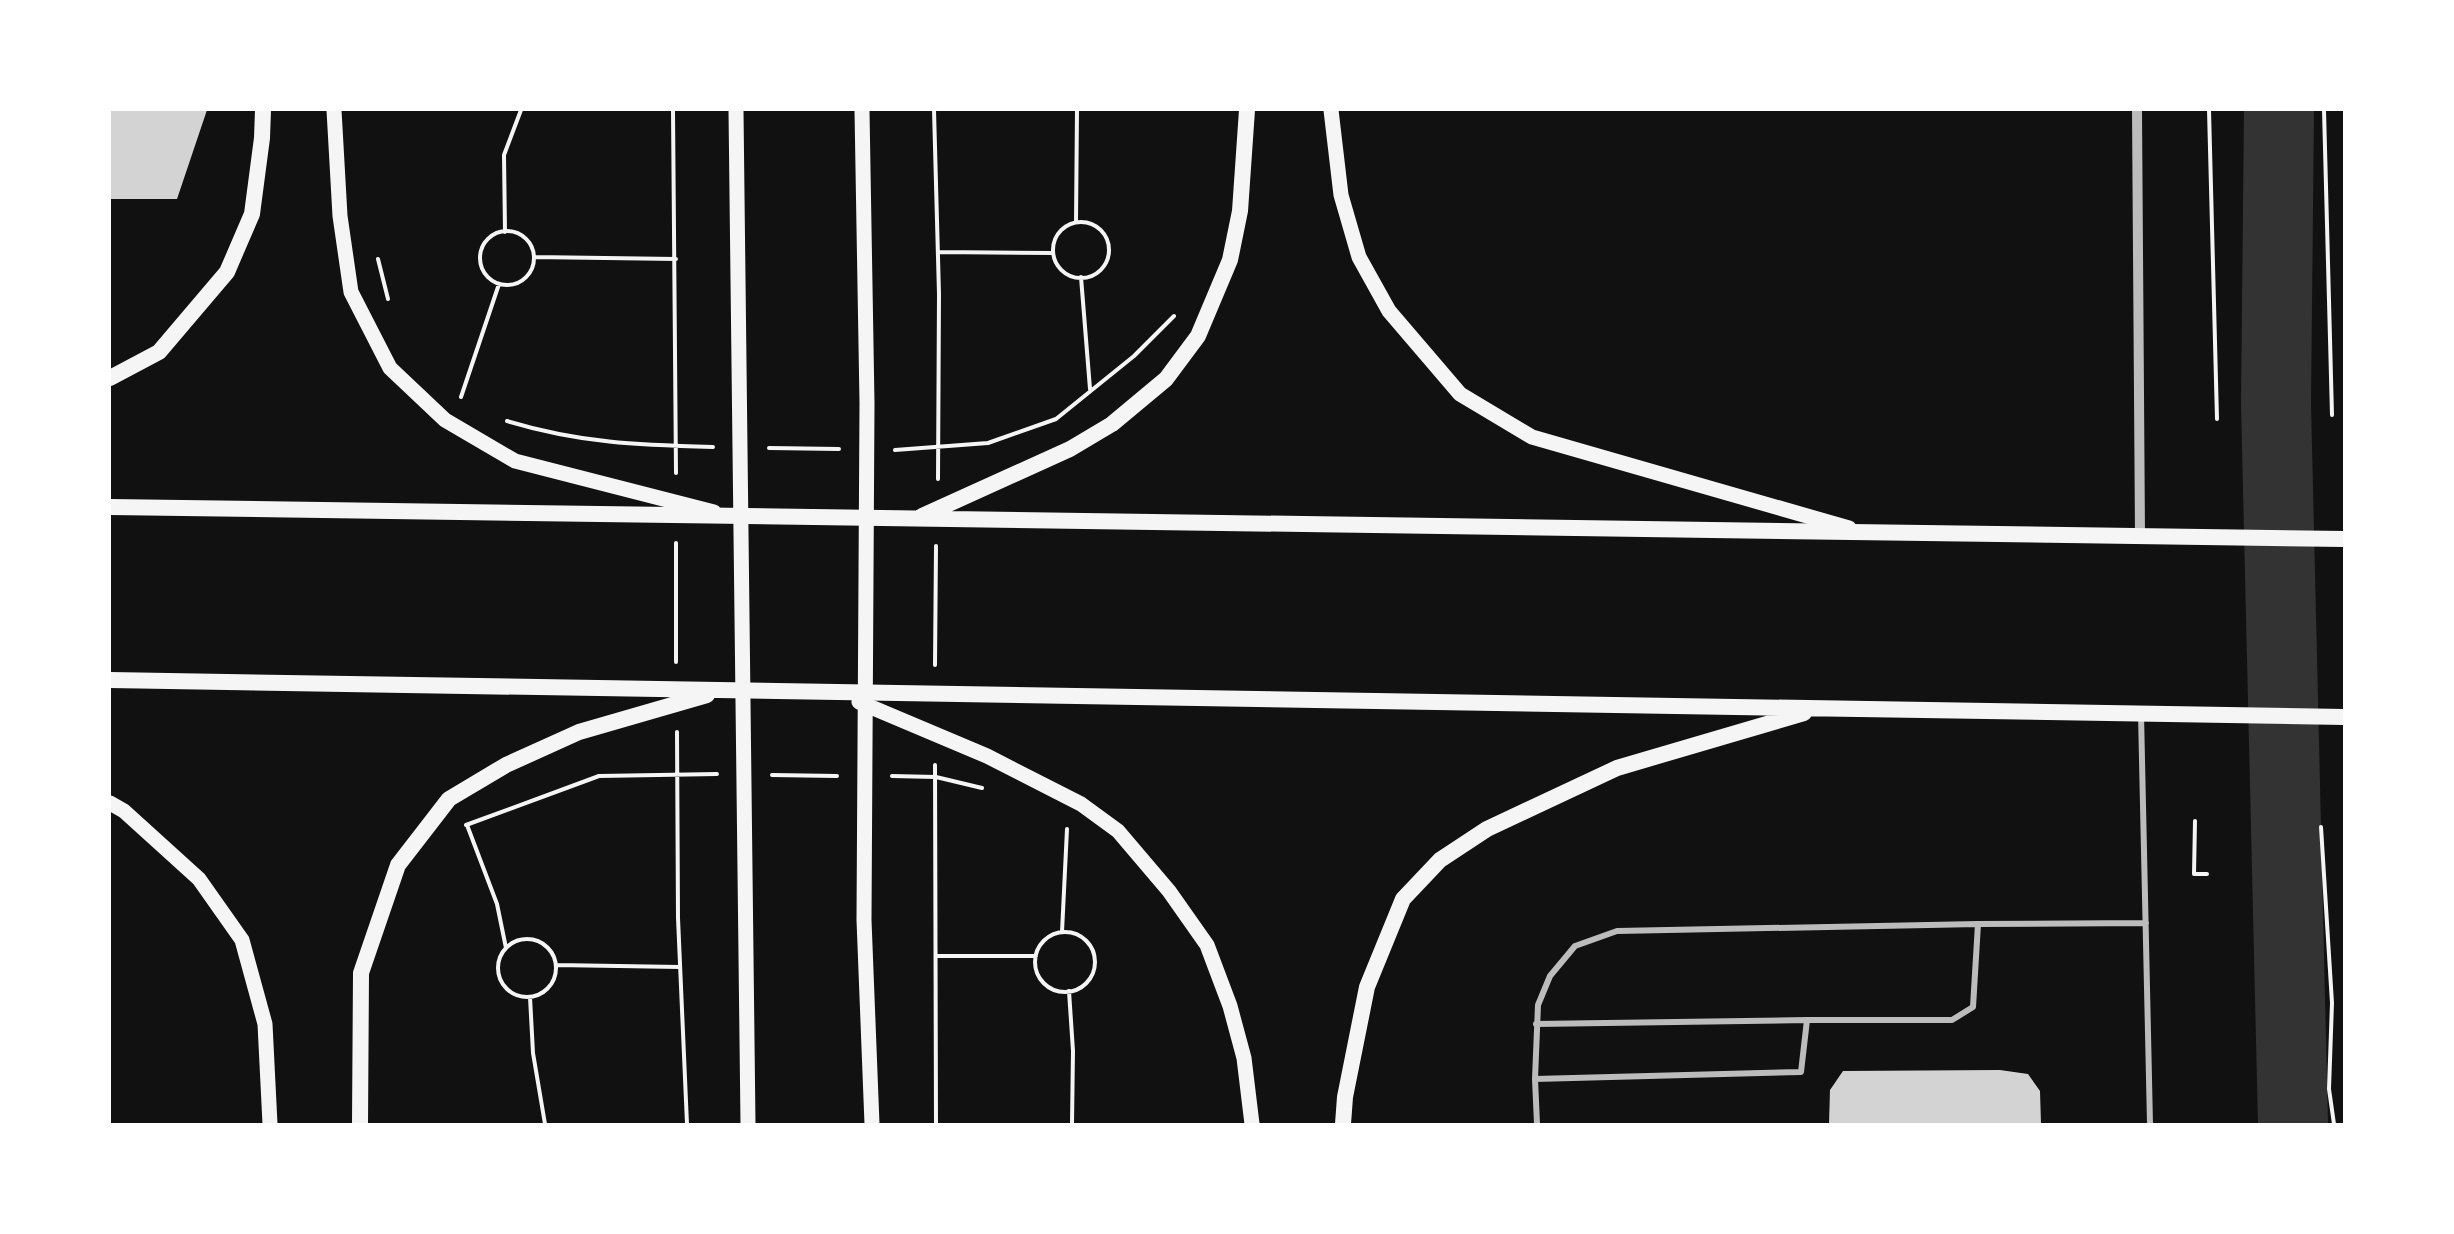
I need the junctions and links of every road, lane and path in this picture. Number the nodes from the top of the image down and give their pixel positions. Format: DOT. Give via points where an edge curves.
graph roads {
  1 [pos="263,110"];
  2 [pos="334,110"];
  3 [pos="521,110"];
  4 [pos="673,110"];
  5 [pos="736,110"];
  6 [pos="862,110"];
  7 [pos="934,110"];
  8 [pos="1077,110"];
  9 [pos="1247,110"];
  10 [pos="1331,110"];
  11 [pos="2137,110"];
  12 [pos="2209,110"];
  13 [pos="2325,110"];
  14 [pos="1076,222"];
  15 [pos="505,232"];
  16 [pos="376,251"];
  17 [pos="938,252"];
  18 [pos="1053,253"];
  19 [pos="534,257"];
  20 [pos="676,259"];
  21 [pos="1081,277"];
  22 [pos="499,284"];
  23 [pos="389,301"];
  24 [pos="1175,315"];
  25 [pos="110,378"];
  26 [pos="1090,390"];
  27 [pos="453,393"];
  28 [pos="2332,415"];
  29 [pos="501,419"];
  30 [pos="2217,419"];
  31 [pos="725,447"];
  32 [pos="760,448"];
  33 [pos="842,449"];
  34 [pos="889,450"];
  35 [pos="676,483"];
  36 [pos="938,487"];
  37 [pos="110,507"];
  38 [pos="728,516"];
  39 [pos="918,518"];
  40 [pos="1861,532"];
  41 [pos="2140,536"];
  42 [pos="2344,539"];
  43 [pos="676,542"];
  44 [pos="936,543"];
  45 [pos="935,666"];
  46 [pos="676,671"];
  47 [pos="110,680"];
  48 [pos="724,690"];
  49 [pos="834,691"];
  50 [pos="1821,708"];
  51 [pos="2141,714"];
  52 [pos="2344,717"];
  53 [pos="677,730"];
  54 [pos="935,757"];
  55 [pos="725,774"];
  56 [pos="770,775"];
  57 [pos="849,776"];
  58 [pos="882,776"];
  59 [pos="988,789"];
  60 [pos="110,803"];
  61 [pos="2195,821"];
  62 [pos="467,825"];
  63 [pos="1058,825"];
  64 [pos="2321,827"];
  65 [pos="1066,829"];
  66 [pos="458,832"];
  67 [pos="1076,835"];
  68 [pos="2207,874"];
  69 [pos="2146,923"];
  70 [pos="1978,924"];
  71 [pos="1062,932"];
  72 [pos="506,948"];
  73 [pos="937,956"];
  74 [pos="1036,956"];
  75 [pos="556,965"];
  76 [pos="680,967"];
  77 [pos="1069,991"];
  78 [pos="530,997"];
  79 [pos="1807,1020"];
  80 [pos="1536,1024"];
  81 [pos="1535,1079"];
  82 [pos="270,1125"];
  83 [pos="360,1125"];
  84 [pos="545,1125"];
  85 [pos="687,1125"];
  86 [pos="748,1125"];
  87 [pos="872,1125"];
  88 [pos="936,1125"];
  89 [pos="1072,1125"];
  90 [pos="1252,1125"];
  91 [pos="1343,1125"];
  92 [pos="1537,1125"];
  93 [pos="2150,1125"];
  94 [pos="2334,1125"];
  1 -- 25 [label="highway" via="252,214 227,272 159,352"];
  2 -- 38 [label="main road" via="340,216 351,292 390,368 445,420 515,461"];
  3 -- 15 [label="path" via="504,155"];
  4 -- 20 [label="path"];
  5 -- 86 [label="main road"];
  6 -- 87 [label="main road" via="867,282 864,920"];
  7 -- 17 [label="path"];
  8 -- 14 [label="path"];
  9 -- 39 [label="highway" via="1239,211 1230,260 1198,336 1166,379 1112,424 1070,449"];
  10 -- 40 [label="main road" via="1341,195 1359,257 1389,311 1460,394 1532,437"];
  11 -- 41 [label="street"];
  12 -- 30 [label="path"];
  13 -- 28 [label="path"];
  14 -- 18 [label="path" via="1057,235"];
  14 -- 21 [label="path" via="1098,227 1108,242 1108,261 1095,274"];
  15 -- 19 [label="path" via="522,235"];
  15 -- 22 [label="path" via="489,239 480,256 484,273"];
  16 -- 23 [label="path"];
  17 -- 18 [label="path"];
  17 -- 36 [label="path"];
  18 -- 21 [label="path" via="1060,269"];
  19 -- 20 [label="path"];
  19 -- 22 [label="path" via="524,280"];
  20 -- 35 [label="path"];
  21 -- 26 [label="path"];
  22 -- 27 [label="path" via="460,400"];
  24 -- 26 [label="path" via="1134,356"];
  26 -- 34 [label="path" via="1056,419 988,444"];
  29 -- 31 [label="path" via="555,435 617,444"];
  32 -- 33 [label="path"];
  37 -- 38 [label="highway"];
  38 -- 39 [label="highway"];
  39 -- 40 [label="highway"];
  40 -- 41 [label="highway"];
  41 -- 42 [label="highway"];
  43 -- 46 [label="path"];
  44 -- 45 [label="path"];
  47 -- 48 [label="highway"];
  48 -- 49 [label="highway"];
  48 -- 83 [label="highway" via="579,732 506,765 449,799 398,865 361,974"];
  49 -- 50 [label="highway"];
  49 -- 90 [label="main road" via="987,756 1081,804 1118,831 1208,945 1244,1058"];
  50 -- 51 [label="highway"];
  50 -- 91 [label="highway" via="1617,768 1487,829 1440,860 1403,899 1367,987"];
  51 -- 52 [label="highway"];
  51 -- 69 [label="street"];
  53 -- 76 [label="path"];
  54 -- 73 [label="path"];
  55 -- 62 [label="path" via="599,776"];
  56 -- 57 [label="path"];
  58 -- 59 [label="path" via="936,777"];
  60 -- 82 [label="main road" via="124,810 199,879 243,940 265,1024"];
  61 -- 68 [label="path" via="2193,874"];
  62 -- 66 [label="path"];
  62 -- 72 [label="path" via="497,904"];
  63 -- 65 [label="path"];
  64 -- 94 [label="path" via="2332,1003 2330,1089"];
  65 -- 67 [label="path"];
  65 -- 71 [label="path"];
  69 -- 70 [label="street"];
  69 -- 93 [label="street"];
  70 -- 79 [label="street" via="1973,1007 1952,1020"];
  70 -- 80 [label="street" via="1617,931 1575,946 1550,976 1538,1005"];
  71 -- 74 [label="path" via="1045,939"];
  71 -- 77 [label="path" via="1073,933 1089,944 1095,964 1087,982"];
  72 -- 75 [label="path" via="514,942 534,940 549,949"];
  72 -- 78 [label="path" via="498,966 503,986 511,993"];
  73 -- 74 [label="path"];
  73 -- 88 [label="path"];
  74 -- 77 [label="path" via="1043,982 1050,988"];
  75 -- 76 [label="path"];
  75 -- 78 [label="path" via="553,983"];
  76 -- 85 [label="path"];
  77 -- 89 [label="path"];
  78 -- 84 [label="path" via="533,1053"];
  79 -- 80 [label="street"];
  79 -- 81 [label="street" via="1801,1072"];
  80 -- 81 [label="street"];
  81 -- 92 [label="street"];
}
